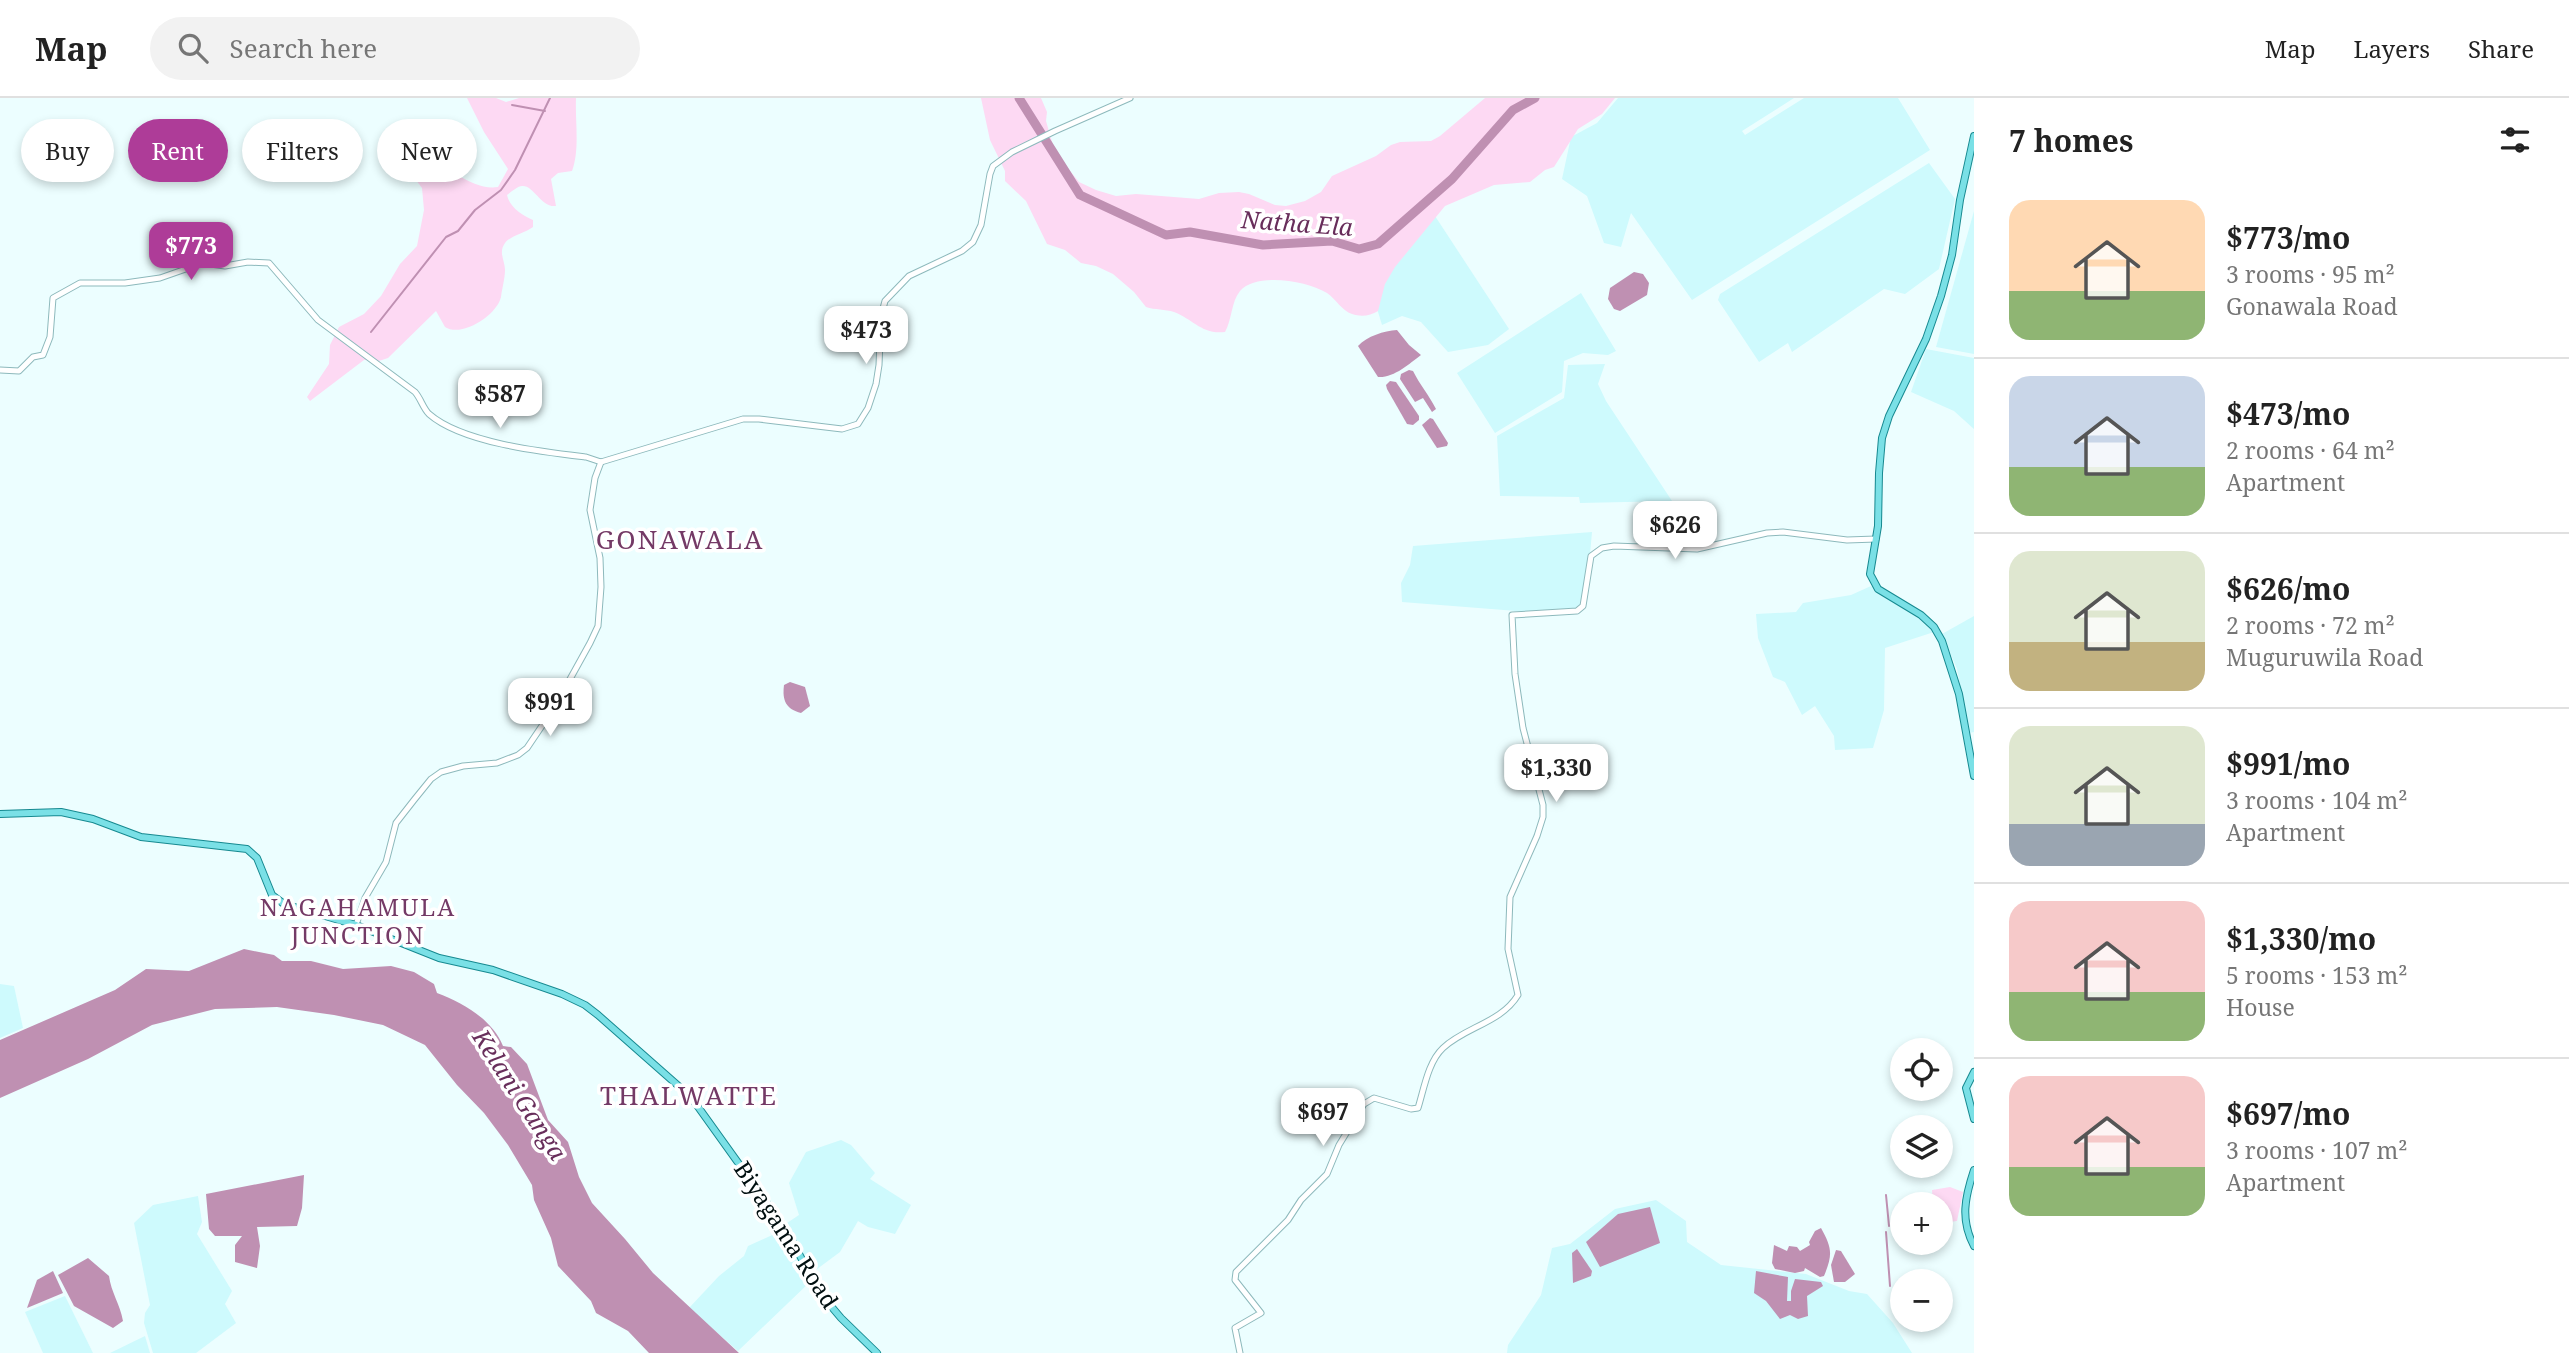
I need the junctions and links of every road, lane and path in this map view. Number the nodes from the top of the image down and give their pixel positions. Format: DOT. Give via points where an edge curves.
graph roads {
  1 [pos="1130,98"];
  2 [pos="1974,136"];
  3 [pos="0,370"];
  4 [pos="601,462"];
  5 [pos="1876,539"];
  6 [pos="1974,776"];
  7 [pos="0,814"];
  8 [pos="356,925"];
  9 [pos="1974,1072"];
  10 [pos="1974,1119"];
  11 [pos="1974,1170"];
  12 [pos="1974,1246"];
  13 [pos="877,1353"];
  14 [pos="1240,1353"];
  1 -- 4 [label="street" via="1046,135 992,167 981,225 969,246 915,272 886,301 874,392 856,425 842,429 743,419"];
  2 -- 5 [label="main road" via="1941,296 1882,438"];
  3 -- 4 [label="street" via="19,371 33,357 43,355 50,337 53,298 80,282 160,278 203,263 269,263 318,320 415,391 429,414 489,441"];
  4 -- 8 [label="street" via="590,510 601,587 598,626 590,643 527,748 497,763 463,766 431,779 396,823 386,862"];
  5 -- 6 [label="main road" via="1870,574 1874,583 1921,615 1942,641 1959,694"];
  5 -- 14 [label="street" via="1783,532 1697,549 1602,548 1591,556 1583,606 1577,611 1512,615 1523,727 1543,805 1537,836 1510,897 1508,949 1518,995 1488,1022 1443,1047 1418,1108 1374,1098 1364,1104 1327,1174 1236,1272 1236,1280 1261,1312 1235,1328"];
  7 -- 8 [label="main road, Biyagama Road" via="61,812 141,837 247,849 257,858 276,900"];
  8 -- 13 [label="main road, Biyagama Road" via="426,953 562,994 585,1005 621,1034 691,1097 787,1231 819,1292"];
  9 -- 10 [label="main road" via="1966,1088"];
  11 -- 12 [label="main road" via="1964,1217"];
}
